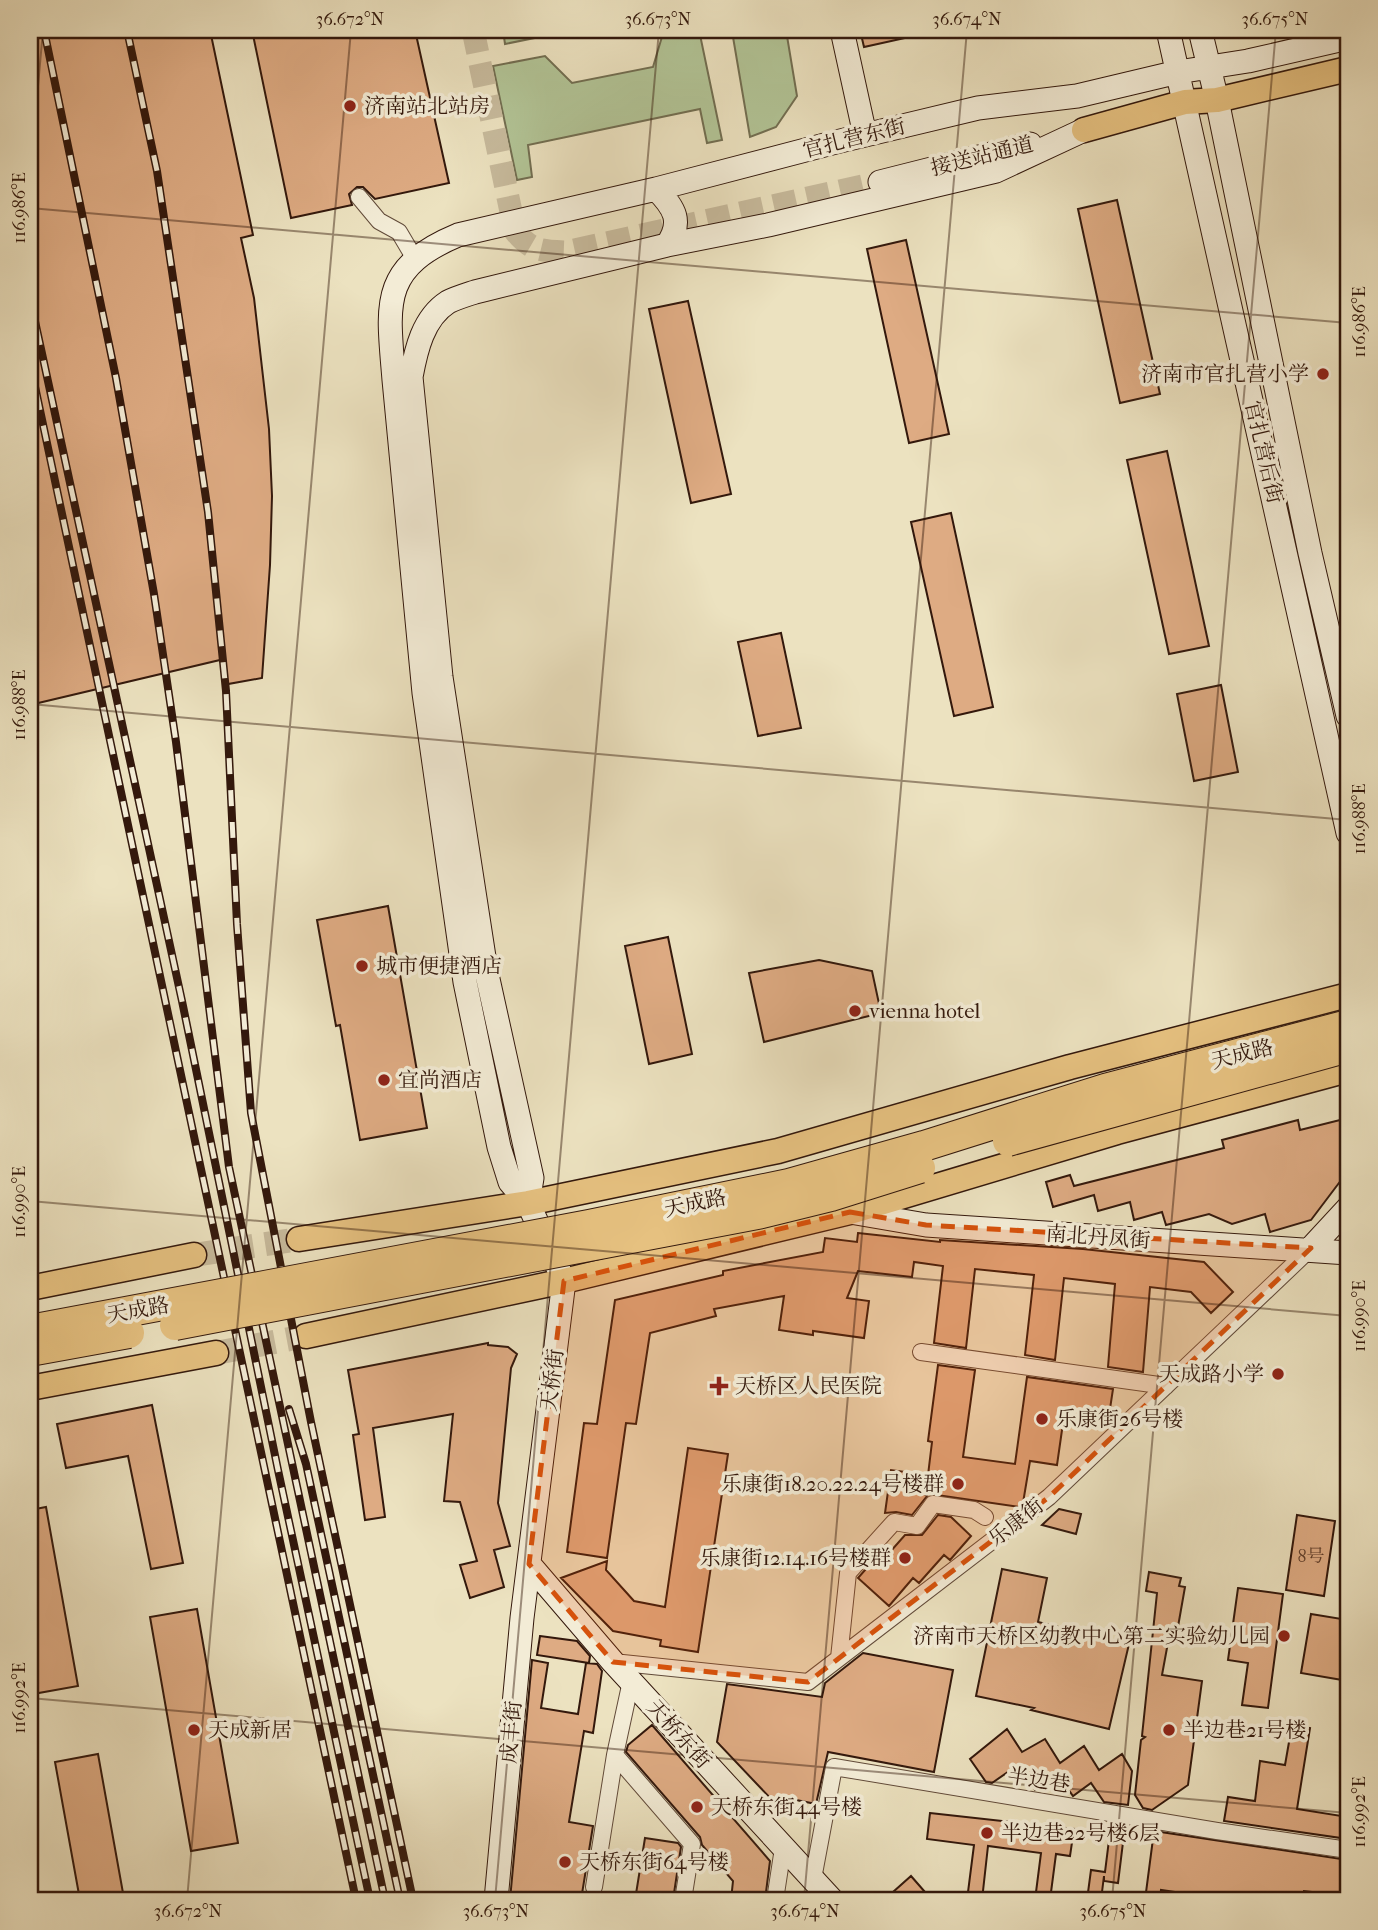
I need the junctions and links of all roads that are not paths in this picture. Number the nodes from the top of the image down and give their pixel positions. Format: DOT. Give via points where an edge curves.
graph roads {
  1 [pos="842,30"];
  2 [pos="1168,30"];
  3 [pos="1200,30"];
  4 [pos="1348,38"];
  5 [pos="1209,68"];
  6 [pos="1348,69"];
  7 [pos="1178,72"];
  8 [pos="1217,100"];
  9 [pos="1185,102"];
  10 [pos="1084,130"];
  11 [pos="865,135"];
  12 [pos="880,183"];
  13 [pos="656,189"];
  14 [pos="359,197"];
  15 [pos="667,245"];
  16 [pos="415,259"];
  17 [pos="1348,716"];
  18 [pos="1348,833"];
  19 [pos="1348,995"];
  20 [pos="1348,1025"];
  21 [pos="1348,1047"];
  22 [pos="1348,1070"];
  23 [pos="528,1203"];
  24 [pos="1348,1208"];
  25 [pos="849,1212"];
  26 [pos="299,1240"];
  27 [pos="1311,1248"];
  28 [pos="1348,1253"];
  29 [pos="194,1255"];
  30 [pos="564,1281"];
  31 [pos="30,1287"];
  32 [pos="30,1329"];
  33 [pos="306,1336"];
  34 [pos="30,1351"];
  35 [pos="921,1352"];
  36 [pos="216,1353"];
  37 [pos="1166,1386"];
  38 [pos="30,1388"];
  39 [pos="985,1517"];
  40 [pos="528,1564"];
  41 [pos="839,1658"];
  42 [pos="613,1662"];
  43 [pos="631,1681"];
  44 [pos="615,1755"];
  45 [pos="783,1848"];
  46 [pos="1348,1850"];
  47 [pos="813,1879"];
  48 [pos="594,1886"];
  49 [pos="496,1900"];
  50 [pos="683,1900"];
  51 [pos="775,1900"];
  52 [pos="832,1900"];
  1 -- 11 [label="main road"];
  2 -- 7 [label="main road, 官扎营后街"];
  3 -- 5 [label="main road, 官扎营后街"];
  4 -- 5 [label="main road, 官扎营东街"];
  5 -- 7 [label="main road, 官扎营东街"];
  5 -- 8 [label="main road, 官扎营后街"];
  6 -- 8 [label="main road"];
  7 -- 9 [label="main road, 官扎营后街"];
  7 -- 11 [label="main road, 官扎营东街" via="1077,96 978,108"];
  8 -- 9 [label="main road"];
  8 -- 17 [label="main road, 官扎营后街"];
  9 -- 10 [label="main road"];
  9 -- 18 [label="main road, 官扎营后街"];
  10 -- 12 [label="main road, 接送站通道"];
  10 -- 15 [label="main road" via="996,171"];
  11 -- 13 [label="main road, 官扎营东街"];
  13 -- 15 [label="main road" via="675,214 676,232"];
  13 -- 16 [label="main road, 官扎营东街" via="458,235"];
  14 -- 16 [label="street" via="379,221 399,232"];
  15 -- 23 [label="main road" via="449,302 435,314 418,344 411,377 441,677 486,970 532,1178"];
  16 -- 23 [label="main road, 官扎营东街" via="399,276 390,328 424,693 466,982 499,1147 510,1182"];
  19 -- 23 [label="main road, 天成路" via="1070,1067 778,1152"];
  20 -- 32 [label="highway, 天成路, bridge" via="1105,1089 789,1184"];
  21 -- 34 [label="highway, 天成路, bridge" via="762,1213"];
  22 -- 25 [label="main road, 天成路" via="1117,1132"];
  23 -- 26 [label="main road, 天成路"];
  23 -- 30 [label="main road"];
  24 -- 27 [label="main road, 乐康街"];
  25 -- 27 [label="main road, 南北丹凤街" via="938,1226"];
  25 -- 30 [label="main road, 天成路"];
  27 -- 28 [label="main road, 南北丹凤街"];
  27 -- 37 [label="street, 乐康街"];
  29 -- 31 [label="main road, 天成路"];
  30 -- 33 [label="main road, 天成路"];
  30 -- 40 [label="main road, 天桥街"];
  35 -- 37 [label="street"];
  36 -- 38 [label="main road"];
  37 -- 41 [label="street, 乐康街" via="1049,1497"];
  39 -- 41 [label="street" via="974,1510 933,1504 917,1526 894,1522 848,1573"];
  40 -- 42 [label="main road, 天桥东街"];
  40 -- 49 [label="main road, 成丰街"];
  41 -- 42 [label="street, 乐康街" via="808,1682"];
  42 -- 43 [label="main road, 天桥东街"];
  43 -- 44 [label="street"];
  43 -- 45 [label="main road, 天桥东街"];
  44 -- 48 [label="street"];
  44 -- 50 [label="street" via="692,1844"];
  45 -- 47 [label="main road, 天桥东街"];
  45 -- 51 [label="street"];
  46 -- 47 [label="street, 半边巷" via="834,1768"];
  47 -- 52 [label="main road, 天桥东街"];
}
